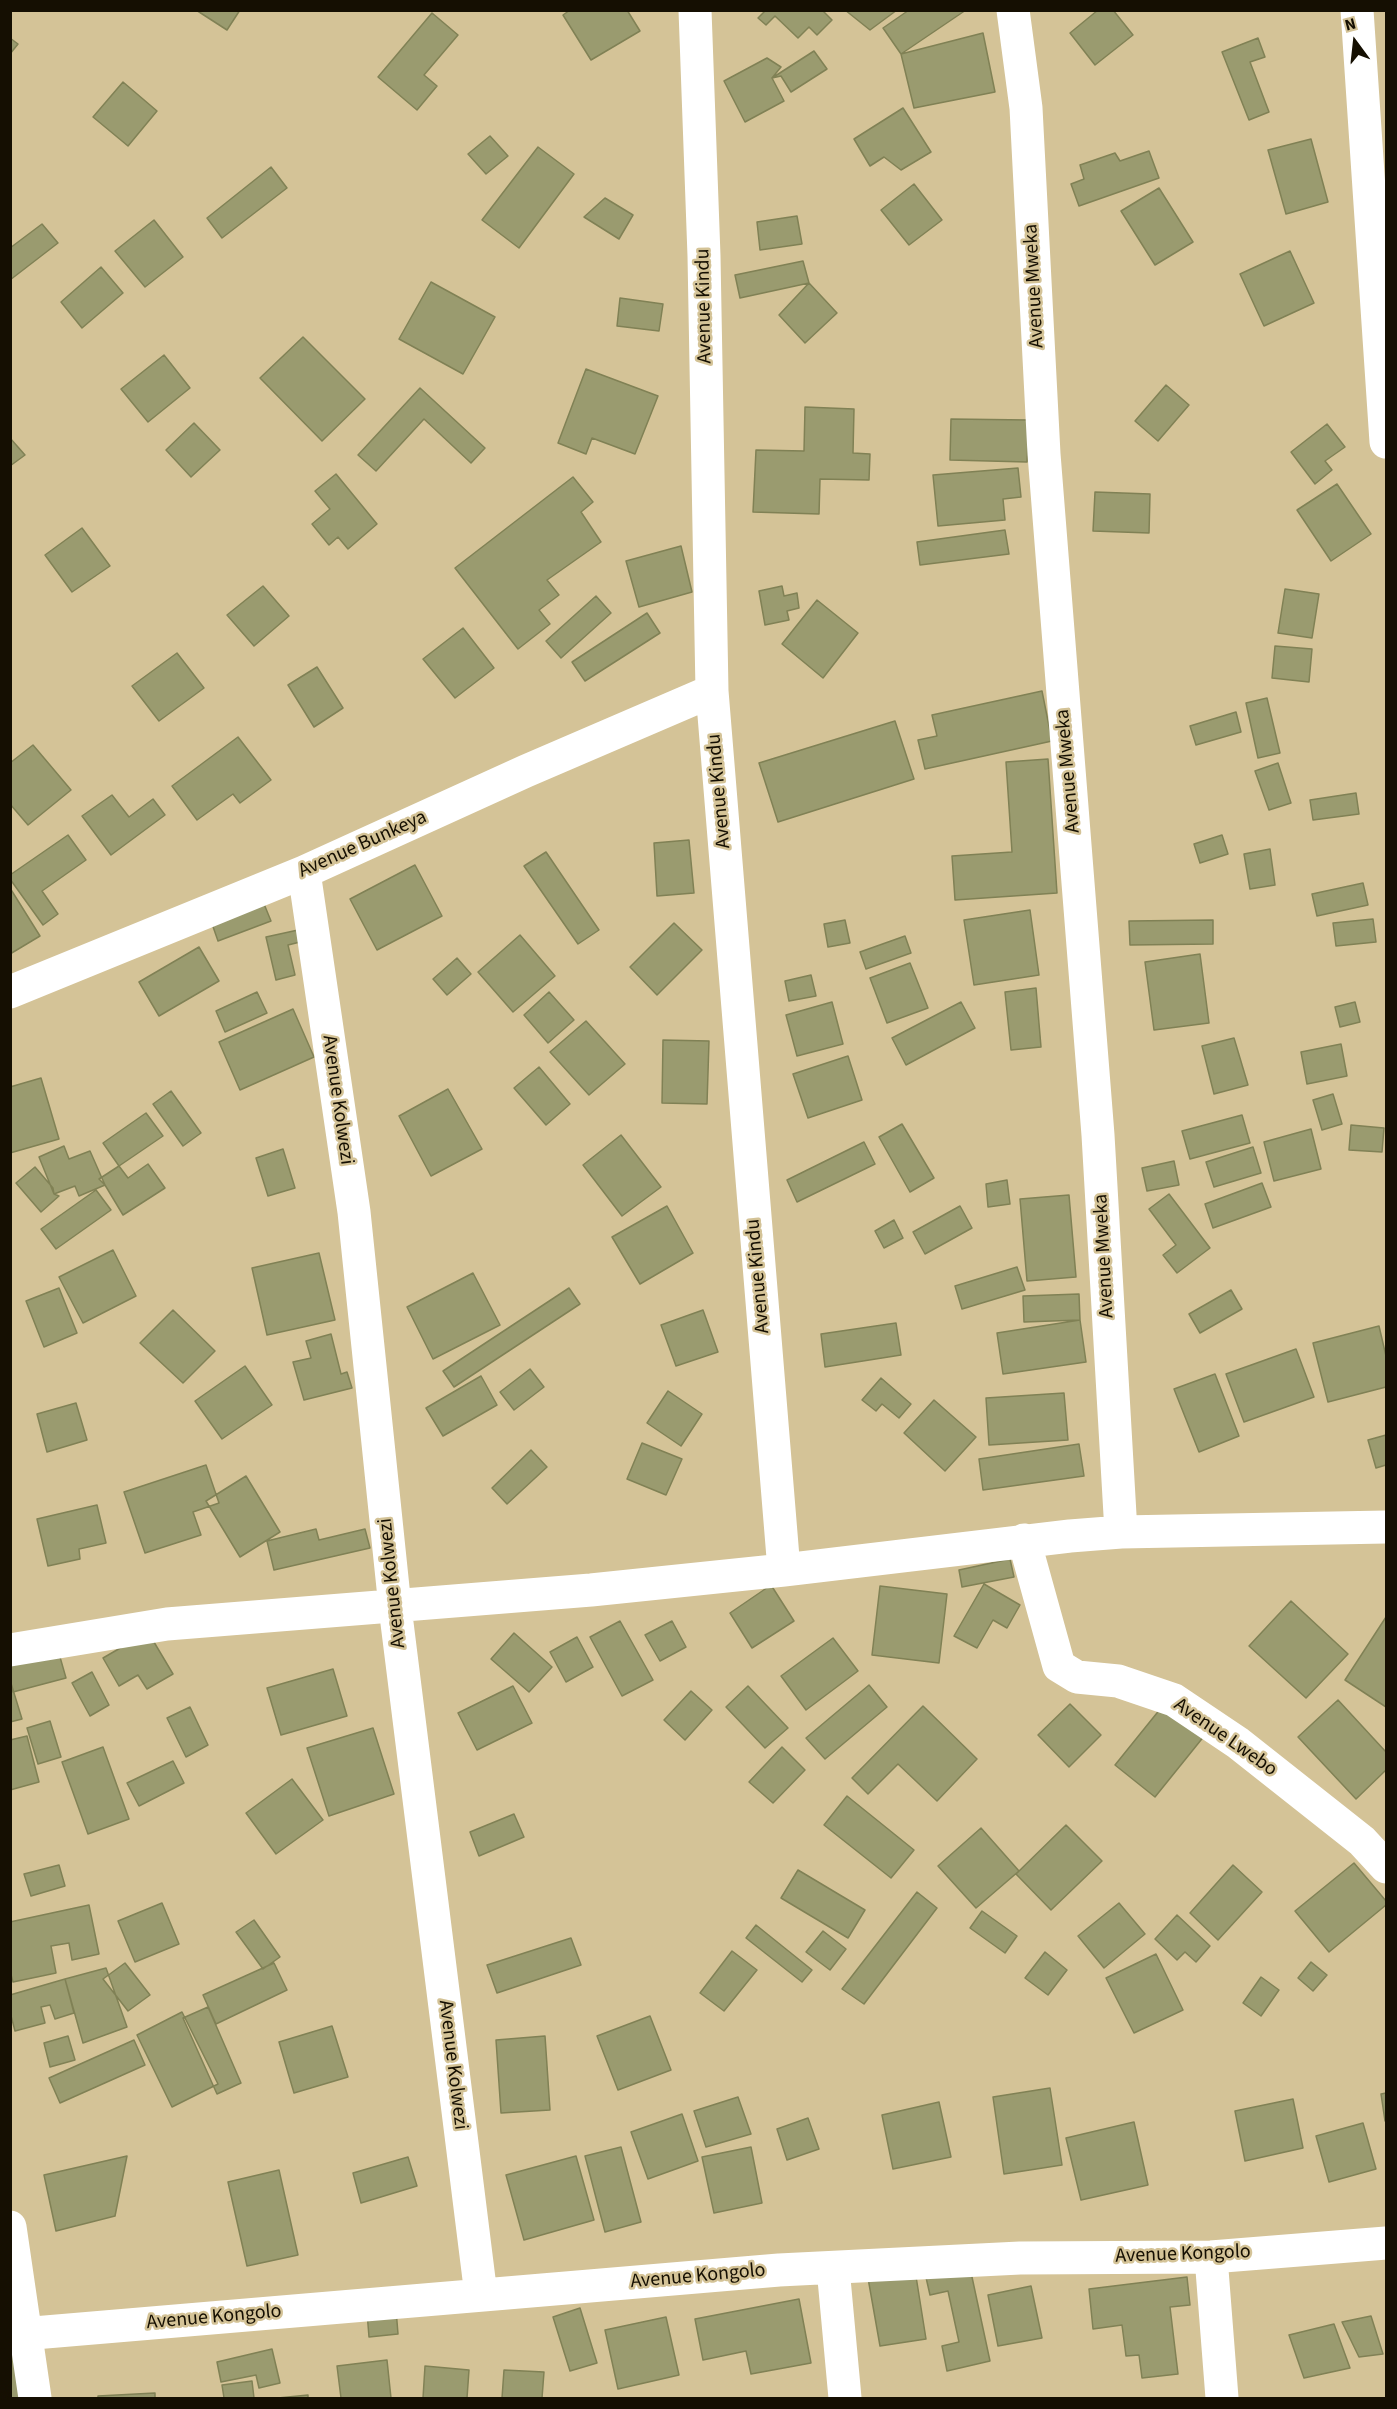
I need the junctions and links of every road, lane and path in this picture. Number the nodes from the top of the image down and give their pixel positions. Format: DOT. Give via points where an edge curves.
graph roads {
  1 [pos="695,10"];
  2 [pos="1013,10"];
  3 [pos="1357,10"];
  4 [pos="1386,442"];
  5 [pos="712,691"];
  6 [pos="304,872"];
  7 [pos="10,992"];
  8 [pos="1386,1527"];
  9 [pos="1121,1532"];
  10 [pos="1024,1540"];
  11 [pos="784,1570"];
  12 [pos="395,1607"];
  13 [pos="10,1650"];
  14 [pos="1386,1867"];
  15 [pos="10,2227"];
  16 [pos="1386,2243"];
  17 [pos="1211,2257"];
  18 [pos="833,2268"];
  19 [pos="480,2295"];
  20 [pos="19,2334"];
  21 [pos="35,2398"];
  22 [pos="845,2398"];
  23 [pos="1222,2398"];
  1 -- 5 [label="street, Avenue Kindu"];
  2 -- 9 [label="street, Avenue Mweka" via="1026,108 1044,454 1098,1135"];
  3 -- 4 [label="street"];
  5 -- 6 [label="street, Avenue Bunkeya"];
  5 -- 11 [label="street, Avenue Kindu"];
  6 -- 7 [label="street, Avenue Bunkeya"];
  6 -- 12 [label="street, Avenue Kolwezi" via="354,1212"];
  8 -- 9 [label="street"];
  9 -- 10 [label="street"];
  10 -- 11 [label="street"];
  10 -- 14 [label="street, Avenue Lwebo" via="1059,1666 1077,1677 1118,1682 1174,1700 1247,1750 1362,1841"];
  11 -- 12 [label="street"];
  12 -- 13 [label="street" via="167,1624"];
  12 -- 19 [label="street, Avenue Kolwezi"];
  15 -- 20 [label="street"];
  16 -- 17 [label="street, Avenue Kongolo"];
  17 -- 18 [label="street, Avenue Kongolo" via="1020,2258"];
  17 -- 23 [label="street"];
  18 -- 19 [label="street, Avenue Kongolo"];
  18 -- 22 [label="street"];
  19 -- 20 [label="street, Avenue Kongolo"];
  20 -- 21 [label="street"];
}
